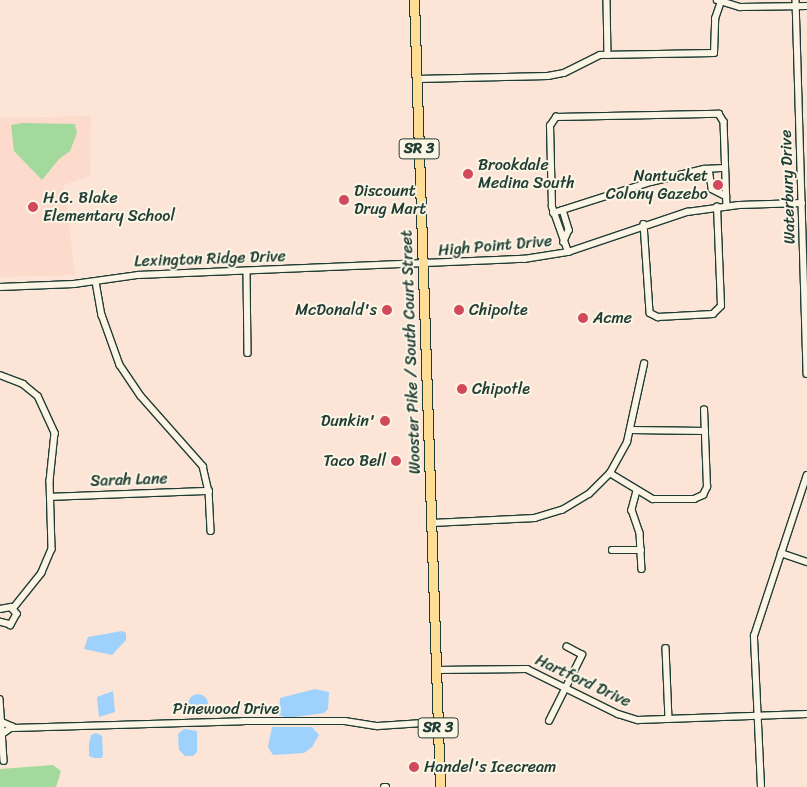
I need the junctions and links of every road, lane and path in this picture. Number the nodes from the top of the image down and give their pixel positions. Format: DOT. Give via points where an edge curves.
graph roads {
  1 [pos="414,0"];
  2 [pos="607,0"];
  3 [pos="719,1"];
  4 [pos="796,3"];
  5 [pos="807,6"];
  6 [pos="608,55"];
  7 [pos="416,78"];
  8 [pos="800,132"];
  9 [pos="807,132"];
  10 [pos="725,168"];
  11 [pos="710,169"];
  12 [pos="726,196"];
  13 [pos="802,203"];
  14 [pos="727,206"];
  15 [pos="718,207"];
  16 [pos="563,210"];
  17 [pos="553,213"];
  18 [pos="644,224"];
  19 [pos="564,242"];
  20 [pos="568,252"];
  21 [pos="423,266"];
  22 [pos="247,272"];
  23 [pos="96,282"];
  24 [pos="0,287"];
  25 [pos="806,312"];
  26 [pos="248,353"];
  27 [pos="644,364"];
  28 [pos="807,374"];
  29 [pos="0,375"];
  30 [pos="704,410"];
  31 [pos="630,430"];
  32 [pos="705,431"];
  33 [pos="610,472"];
  34 [pos="807,475"];
  35 [pos="209,491"];
  36 [pos="637,491"];
  37 [pos="50,497"];
  38 [pos="432,523"];
  39 [pos="211,531"];
  40 [pos="612,550"];
  41 [pos="641,550"];
  42 [pos="781,553"];
  43 [pos="807,562"];
  44 [pos="642,569"];
  45 [pos="14,608"];
  46 [pos="0,609"];
  47 [pos="0,622"];
  48 [pos="567,648"];
  49 [pos="666,648"];
  50 [pos="436,670"];
  51 [pos="566,688"];
  52 [pos="0,699"];
  53 [pos="807,714"];
  54 [pos="757,715"];
  55 [pos="669,719"];
  56 [pos="549,721"];
  57 [pos="2,722"];
  58 [pos="438,722"];
  59 [pos="13,728"];
  60 [pos="3,734"];
  61 [pos="4,762"];
  62 [pos="440,787"];
  63 [pos="760,787"];
  1 -- 7 [label="main road, Wooster Pike / South Court Street / SR 3"];
  2 -- 6 [label="street"];
  3 -- 4 [label="street" via="740,7"];
  3 -- 6 [label="street" via="714,22 714,52"];
  4 -- 5 [label="street"];
  4 -- 8 [label="street, Waterbury Drive"];
  6 -- 7 [label="street" via="593,57 556,75"];
  7 -- 21 [label="main road, Wooster Pike / South Court Street / SR 3"];
  8 -- 9 [label="street"];
  8 -- 13 [label="street, Waterbury Drive"];
  10 -- 11 [label="street"];
  10 -- 12 [label="street"];
  10 -- 17 [label="street" via="724,122 719,114 556,117 550,126"];
  11 -- 12 [label="street" via="712,189"];
  11 -- 16 [label="street" via="651,182"];
  12 -- 14 [label="street"];
  13 -- 14 [label="street, High Point Drive"];
  13 -- 25 [label="street, Waterbury Drive"];
  14 -- 15 [label="street, High Point Drive"];
  15 -- 18 [label="street, High Point Drive"];
  15 -- 18 [label="street" via="721,306 713,314 658,316 650,313"];
  16 -- 17 [label="street"];
  16 -- 19 [label="street" via="569,230"];
  17 -- 19 [label="street"];
  18 -- 20 [label="street, High Point Drive"];
  19 -- 20 [label="street"];
  20 -- 21 [label="street, High Point Drive" via="499,262"];
  21 -- 22 [label="street, Lexington Ridge Drive"];
  21 -- 38 [label="main road, Wooster Pike / South Court Street / SR 3"];
  22 -- 23 [label="street, Lexington Ridge Drive" via="138,275"];
  22 -- 26 [label="street"];
  23 -- 24 [label="street, Lexington Ridge Drive"];
  23 -- 35 [label="street" via="102,315 120,365 141,396 200,459"];
  25 -- 28 [label="street, Waterbury Drive"];
  27 -- 31 [label="street"];
  29 -- 37 [label="street" via="23,384 38,396 48,411 55,433"];
  30 -- 32 [label="street"];
  31 -- 32 [label="street"];
  31 -- 33 [label="street"];
  32 -- 36 [label="street" via="707,487 703,495 694,499 657,500"];
  33 -- 36 [label="street"];
  33 -- 38 [label="street" via="584,498 548,515 520,520"];
  34 -- 42 [label="street"];
  35 -- 37 [label="street, Sarah Lane"];
  35 -- 39 [label="street"];
  36 -- 41 [label="street" via="632,510 640,531"];
  37 -- 45 [label="street" via="52,549 48,561"];
  38 -- 50 [label="main road, Wooster Pike / South Court Street / SR 3"];
  40 -- 41 [label="street"];
  41 -- 44 [label="street"];
  42 -- 43 [label="street"];
  42 -- 54 [label="street" via="754,636"];
  45 -- 46 [label="street" via="5,606"];
  45 -- 47 [label="street" via="17,618 14,623"];
  48 -- 51 [label="street" via="582,655"];
  49 -- 55 [label="street"];
  50 -- 51 [label="street, Hartford Drive" via="519,668"];
  50 -- 58 [label="main road, SR 3"];
  51 -- 55 [label="street, Hartford Drive" via="629,718"];
  51 -- 56 [label="street"];
  52 -- 57 [label="street"];
  53 -- 54 [label="street, Hartford Drive"];
  54 -- 55 [label="street, Hartford Drive"];
  54 -- 63 [label="street"];
  57 -- 59 [label="street"];
  57 -- 60 [label="street"];
  58 -- 59 [label="street, Pinewood Drive" via="378,726 345,721 243,720"];
  58 -- 62 [label="main road, SR 3"];
  59 -- 60 [label="street, Pinewood Drive"];
  60 -- 61 [label="street"];
}
